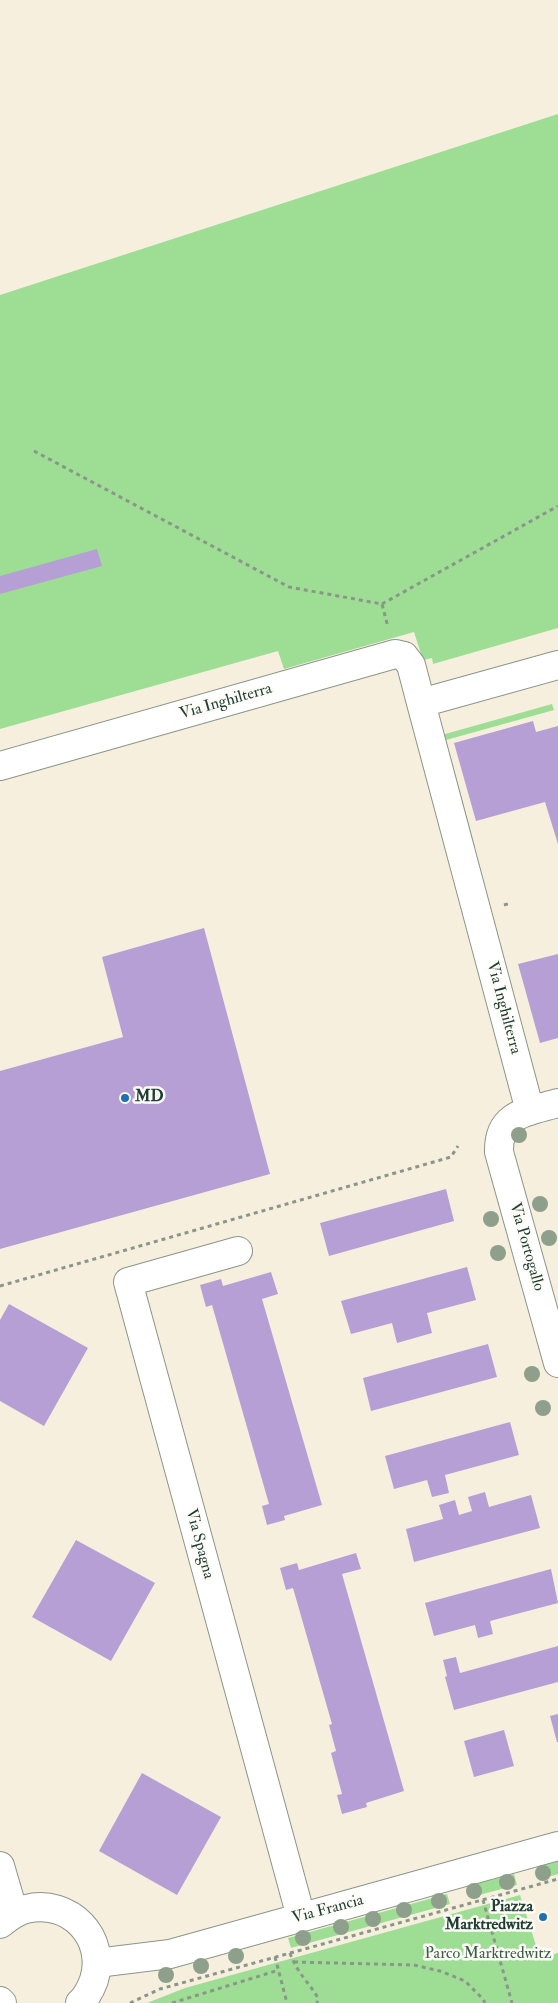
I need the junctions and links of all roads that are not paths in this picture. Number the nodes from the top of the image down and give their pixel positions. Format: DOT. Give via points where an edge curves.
graph roads {
  1 [pos="558,665"];
  2 [pos="422,703"];
  3 [pos="0,766"];
  4 [pos="558,1103"];
  5 [pos="530,1111"];
  6 [pos="238,1251"];
  7 [pos="558,1363"];
  8 [pos="558,1846"];
  9 [pos="0,1866"];
  10 [pos="301,1917"];
  11 [pos="7,1919"];
  12 [pos="97,1963"];
  13 [pos="80,2003"];
  1 -- 2 [label="street"];
  2 -- 3 [label="street, Via Inghilterra" via="411,665 404,656 395,654"];
  2 -- 5 [label="street, Via Inghilterra"];
  4 -- 5 [label="street"];
  5 -- 7 [label="street, Via Portogallo" via="511,1120 502,1129 499,1152"];
  6 -- 10 [label="street, Via Spagna" via="128,1282"];
  8 -- 10 [label="street, Via Francia"];
  9 -- 11 [label="street"];
  10 -- 12 [label="street, Via Francia" via="170,1954"];
  11 -- 12 [label="street" via="25,1909 42,1906 72,1915 92,1939"];
  12 -- 13 [label="street" via="92,1986"];
}
